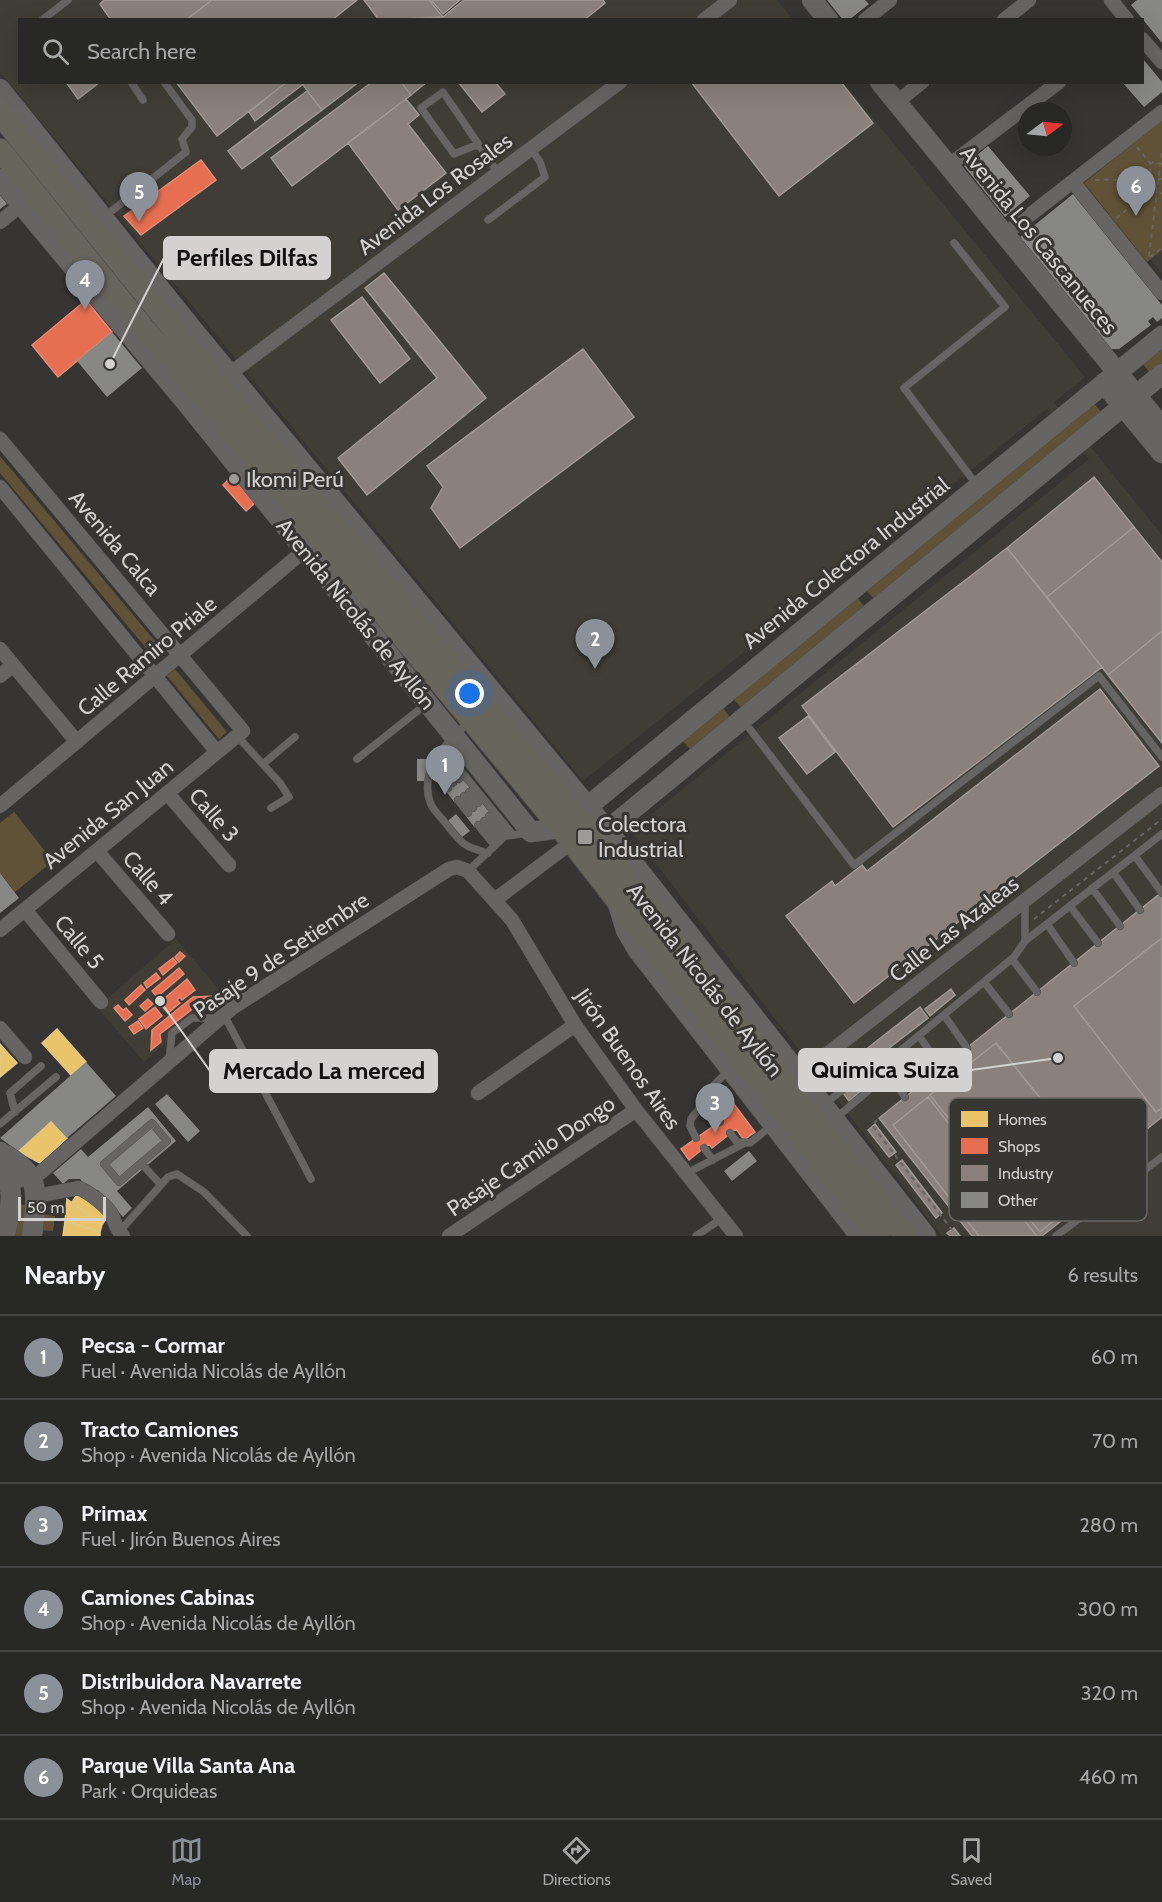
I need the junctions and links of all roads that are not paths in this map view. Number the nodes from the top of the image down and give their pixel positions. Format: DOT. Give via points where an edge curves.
graph roads {
  1 [pos="68,0"];
  2 [pos="730,0"];
  3 [pos="812,0"];
  4 [pos="890,0"];
  5 [pos="1029,0"];
  6 [pos="1111,0"];
  7 [pos="45,18"];
  8 [pos="707,18"];
  9 [pos="826,18"];
  10 [pos="868,18"];
  11 [pos="1006,18"];
  12 [pos="1125,18"];
  13 [pos="1144,40"];
  14 [pos="1162,62"];
  15 [pos="132,84"];
  16 [pos="165,84"];
  17 [pos="617,84"];
  18 [pos="881,84"];
  19 [pos="920,84"];
  20 [pos="1056,84"];
  21 [pos="0,89"];
  22 [pos="143,100"];
  23 [pos="896,103"];
  24 [pos="1162,112"];
  25 [pos="0,114"];
  26 [pos="476,145"];
  27 [pos="531,149"];
  28 [pos="0,150"];
  29 [pos="948,166"];
  30 [pos="498,173"];
  31 [pos="0,179"];
  32 [pos="1073,182"];
  33 [pos="28,198"];
  34 [pos="104,217"];
  35 [pos="488,220"];
  36 [pos="0,222"];
  37 [pos="1004,235"];
  38 [pos="954,243"];
  39 [pos="93,287"];
  40 [pos="1162,292"];
  41 [pos="159,312"];
  42 [pos="144,329"];
  43 [pos="193,330"];
  44 [pos="1162,336"];
  45 [pos="1162,374"];
  46 [pos="1111,378"];
  47 [pos="210,390"];
  48 [pos="1130,401"];
  49 [pos="1162,427"];
  50 [pos="0,439"];
  51 [pos="1162,453"];
  52 [pos="978,486"];
  53 [pos="0,487"];
  54 [pos="312,543"];
  55 [pos="859,583"];
  56 [pos="878,609"];
  57 [pos="0,649"];
  58 [pos="182,656"];
  59 [pos="13,665"];
  60 [pos="0,676"];
  61 [pos="156,677"];
  62 [pos="726,692"];
  63 [pos="427,703"];
  64 [pos="480,715"];
  65 [pos="745,718"];
  66 [pos="240,733"];
  67 [pos="295,736"];
  68 [pos="77,742"];
  69 [pos="217,752"];
  70 [pos="441,754"];
  71 [pos="1162,757"];
  72 [pos="357,759"];
  73 [pos="263,764"];
  74 [pos="453,783"];
  75 [pos="167,793"];
  76 [pos="1162,794"];
  77 [pos="0,806"];
  78 [pos="271,808"];
  79 [pos="473,808"];
  80 [pos="583,831"];
  81 [pos="1162,834"];
  82 [pos="509,838"];
  83 [pos="96,851"];
  84 [pos="488,853"];
  85 [pos="1135,855"];
  86 [pos="229,865"];
  87 [pos="468,871"];
  88 [pos="1113,873"];
  89 [pos="1092,888"];
  90 [pos="1162,892"];
  91 [pos="496,899"];
  92 [pos="1025,901"];
  93 [pos="1070,906"];
  94 [pos="25,910"];
  95 [pos="1140,910"];
  96 [pos="1047,924"];
  97 [pos="1120,926"];
  98 [pos="0,930"];
  99 [pos="168,934"];
  100 [pos="1025,941"];
  101 [pos="1098,944"];
  102 [pos="1012,959"];
  103 [pos="1074,963"];
  104 [pos="984,982"];
  105 [pos="1037,992"];
  106 [pos="101,1002"];
  107 [pos="1009,1014"];
  108 [pos="944,1015"];
  109 [pos="222,1016"];
  110 [pos="574,1025"];
  111 [pos="0,1028"];
  112 [pos="919,1036"];
  113 [pos="967,1048"];
  114 [pos="901,1050"];
  115 [pos="25,1057"];
  116 [pos="735,1063"];
  117 [pos="883,1065"];
  118 [pos="41,1066"];
  119 [pos="942,1068"];
  120 [pos="56,1077"];
  121 [pos="924,1082"];
  122 [pos="478,1093"];
  123 [pos="905,1097"];
  124 [pos="783,1099"];
  125 [pos="706,1100"];
  126 [pos="636,1110"];
  127 [pos="15,1112"];
  128 [pos="828,1112"];
  129 [pos="720,1122"];
  130 [pos="0,1124"];
  131 [pos="730,1134"];
  132 [pos="696,1138"];
  133 [pos="743,1144"];
  134 [pos="704,1148"];
  135 [pos="0,1152"];
  136 [pos="1162,1157"];
  137 [pos="713,1160"];
  138 [pos="141,1163"];
  139 [pos="1147,1168"];
  140 [pos="686,1174"];
  141 [pos="31,1176"];
  142 [pos="5,1177"];
  143 [pos="311,1179"];
  144 [pos="161,1185"];
  145 [pos="37,1196"];
  146 [pos="721,1219"];
  147 [pos="1076,1221"];
  148 [pos="121,1234"];
  149 [pos="2,1236"];
  150 [pos="32,1236"];
  151 [pos="247,1236"];
  152 [pos="449,1236"];
  153 [pos="696,1236"];
  154 [pos="736,1236"];
  155 [pos="860,1236"];
  156 [pos="879,1236"];
  157 [pos="905,1236"];
  158 [pos="926,1236"];
  159 [pos="1056,1236"];
  1 -- 7 [label="lane"];
  2 -- 8 [label="street"];
  3 -- 9 [label="main road"];
  4 -- 10 [label="street"];
  5 -- 11 [label="street"];
  6 -- 12 [label="street"];
  13 -- 14 [label="street"];
  15 -- 22 [label="lane"];
  16 -- 34 [label="lane" via="192,120 192,127 182,139 186,152"];
  17 -- 27 [label="street, Avenida Los Rosales"];
  18 -- 23 [label="main road, Avenida Los Cascanueces"];
  19 -- 23 [label="street"];
  20 -- 29 [label="street"];
  21 -- 34 [label="main road, Avenida Nicolás de Ayllón"];
  23 -- 29 [label="main road, Avenida Los Cascanueces"];
  24 -- 32 [label="street"];
  25 -- 41 [label="main road, Avenida Nicolás de Ayllón"];
  26 -- 26 [label="lane" via="476,139 443,92 421,108 454,154"];
  26 -- 30 [label="lane"];
  27 -- 30 [label="street, Avenida Los Rosales"];
  27 -- 35 [label="lane" via="545,177"];
  28 -- 33 [label="main road, Avenida Nicolás de Ayllón"];
  29 -- 37 [label="main road, Avenida Los Cascanueces"];
  30 -- 47 [label="street, Avenida Los Rosales"];
  31 -- 33 [label="main road, Avenida Nicolás de Ayllón"];
  32 -- 37 [label="street"];
  32 -- 40 [label="street"];
  33 -- 36 [label="street"];
  33 -- 39 [label="main road, Avenida Nicolás de Ayllón"];
  33 -- 42 [label="main road, Avenida Nicolás de Ayllón"];
  34 -- 43 [label="main road, Avenida Nicolás de Ayllón"];
  37 -- 46 [label="main road, Avenida Los Cascanueces"];
  38 -- 52 [label="lane" via="1005,307 904,388"];
  39 -- 42 [label="main road"];
  39 -- 47 [label="main road, Avenida Nicolás de Ayllón"];
  41 -- 43 [label="main road"];
  41 -- 47 [label="main road, Avenida Nicolás de Ayllón"];
  42 -- 47 [label="main road, Avenida Nicolás de Ayllón"];
  43 -- 47 [label="main road, Avenida Nicolás de Ayllón"];
  44 -- 46 [label="main road, Avenida Colectora Industrial"];
  45 -- 48 [label="main road"];
  46 -- 48 [label="main road, Avenida Los Cascanueces"];
  46 -- 52 [label="main road, Avenida Colectora Industrial"];
  47 -- 54 [label="main road, Avenida Nicolás de Ayllón"];
  47 -- 64 [label="main road, Avenida Nicolás de Ayllón"];
  47 -- 80 [label="main road, Avenida Nicolás de Ayllón"];
  48 -- 49 [label="main road, Avenida Los Cascanueces"];
  48 -- 51 [label="main road, Avenida Los Cascanueces"];
  48 -- 56 [label="main road"];
  50 -- 58 [label="street, Avenida Calca"];
  52 -- 55 [label="main road, Avenida Colectora Industrial"];
  53 -- 61 [label="street"];
  54 -- 58 [label="street, Calle Ramiro Priale"];
  54 -- 63 [label="main road, Avenida Nicolás de Ayllón"];
  54 -- 64 [label="main road, Avenida Nicolás de Ayllón"];
  55 -- 56 [label="main road"];
  55 -- 62 [label="main road, Avenida Colectora Industrial"];
  56 -- 65 [label="main road"];
  57 -- 59 [label="street"];
  58 -- 61 [label="street, Calle Ramiro Priale"];
  58 -- 66 [label="street, Avenida Calca"];
  59 -- 60 [label="street"];
  59 -- 68 [label="street"];
  61 -- 68 [label="street, Calle Ramiro Priale"];
  61 -- 69 [label="street"];
  62 -- 65 [label="main road"];
  62 -- 80 [label="main road, Avenida Colectora Industrial"];
  63 -- 70 [label="main road, Avenida Nicolás de Ayllón"];
  63 -- 72 [label="lane"];
  64 -- 70 [label="lane"];
  64 -- 80 [label="main road, Avenida Nicolás de Ayllón"];
  65 -- 71 [label="lane" via="854,865 1099,676"];
  65 -- 80 [label="main road"];
  66 -- 69 [label="street, Avenida San Juan"];
  66 -- 73 [label="lane"];
  67 -- 73 [label="lane"];
  68 -- 77 [label="street, Calle Ramiro Priale"];
  69 -- 75 [label="street, Avenida San Juan"];
  70 -- 74 [label="lane"];
  70 -- 82 [label="main road, Avenida Nicolás de Ayllón"];
  70 -- 84 [label="lane" via="431,805 463,845"];
  73 -- 78 [label="lane" via="289,797"];
  75 -- 83 [label="street, Avenida San Juan"];
  75 -- 86 [label="street, Calle 3"];
  76 -- 92 [label="street, Calle Las Azaleas"];
  79 -- 79 [label="lane" via="464,796"];
  80 -- 82 [label="main road"];
  80 -- 91 [label="street"];
  80 -- 116 [label="main road, Avenida Nicolás de Ayllón" via="616,898"];
  80 -- 124 [label="main road, Avenida Nicolás de Ayllón"];
  81 -- 85 [label="lane"];
  82 -- 82 [label="lane" via="484,821"];
  82 -- 84 [label="lane"];
  83 -- 94 [label="street, Avenida San Juan"];
  83 -- 99 [label="street, Calle 4"];
  84 -- 87 [label="lane"];
  85 -- 88 [label="lane"];
  85 -- 90 [label="lane"];
  87 -- 91 [label="street"];
  87 -- 109 [label="street, Pasaje 9 de Setiembre" via="449,869"];
  88 -- 89 [label="lane"];
  88 -- 95 [label="lane"];
  89 -- 93 [label="lane"];
  89 -- 97 [label="lane"];
  91 -- 110 [label="street, Jirón Buenos Aires"];
  92 -- 100 [label="lane"];
  92 -- 124 [label="street, Calle Las Azaleas"];
  93 -- 96 [label="lane"];
  93 -- 101 [label="lane"];
  94 -- 98 [label="street, Avenida San Juan"];
  94 -- 106 [label="street, Calle 5"];
  96 -- 100 [label="lane"];
  96 -- 103 [label="lane"];
  100 -- 102 [label="lane"];
  102 -- 104 [label="lane"];
  102 -- 105 [label="lane"];
  104 -- 107 [label="lane"];
  104 -- 108 [label="lane"];
  108 -- 112 [label="lane"];
  108 -- 113 [label="lane"];
  109 -- 141 [label="street, Pasaje 9 de Setiembre"];
  109 -- 143 [label="lane"];
  110 -- 122 [label="street"];
  110 -- 126 [label="street, Jirón Buenos Aires"];
  111 -- 115 [label="street"];
  112 -- 114 [label="lane"];
  112 -- 119 [label="lane"];
  114 -- 117 [label="lane"];
  114 -- 121 [label="lane"];
  116 -- 124 [label="main road, Avenida Nicolás de Ayllón"];
  116 -- 125 [label="lane" via="708,1091"];
  117 -- 123 [label="lane"];
  117 -- 128 [label="lane" via="870,1089"];
  117 -- 128 [label="lane" via="875,1063"];
  118 -- 127 [label="lane" via="10,1093"];
  120 -- 127 [label="lane"];
  124 -- 128 [label="main road, Avenida Nicolás de Ayllón"];
  124 -- 133 [label="lane" via="750,1143"];
  124 -- 155 [label="main road"];
  124 -- 156 [label="main road, Avenida Nicolás de Ayllón"];
  124 -- 157 [label="main road, Avenida Nicolás de Ayllón"];
  125 -- 129 [label="lane"];
  125 -- 132 [label="lane" via="691,1119"];
  126 -- 140 [label="street, Jirón Buenos Aires"];
  126 -- 152 [label="street, Pasaje Camilo Dongo"];
  127 -- 130 [label="lane"];
  128 -- 158 [label="main road, Avenida Nicolás de Ayllón"];
  131 -- 133 [label="lane"];
  133 -- 137 [label="lane"];
  134 -- 137 [label="lane"];
  135 -- 141 [label="main road" via="22,1164"];
  136 -- 139 [label="lane"];
  137 -- 140 [label="lane"];
  138 -- 138 [label="lane" via="119,1182 104,1164 152,1123 167,1141"];
  138 -- 144 [label="lane"];
  140 -- 146 [label="street, Jirón Buenos Aires"];
  141 -- 142 [label="street, Pasaje 9 de Setiembre"];
  141 -- 145 [label="main road"];
  142 -- 149 [label="main road" via="11,1194"];
  144 -- 148 [label="lane"];
  144 -- 151 [label="lane" via="181,1174"];
  145 -- 148 [label="street" via="85,1190 111,1214"];
  145 -- 150 [label="main road"];
  146 -- 153 [label="lane"];
  146 -- 154 [label="street, Jirón Buenos Aires"];
  147 -- 159 [label="lane"];
}
